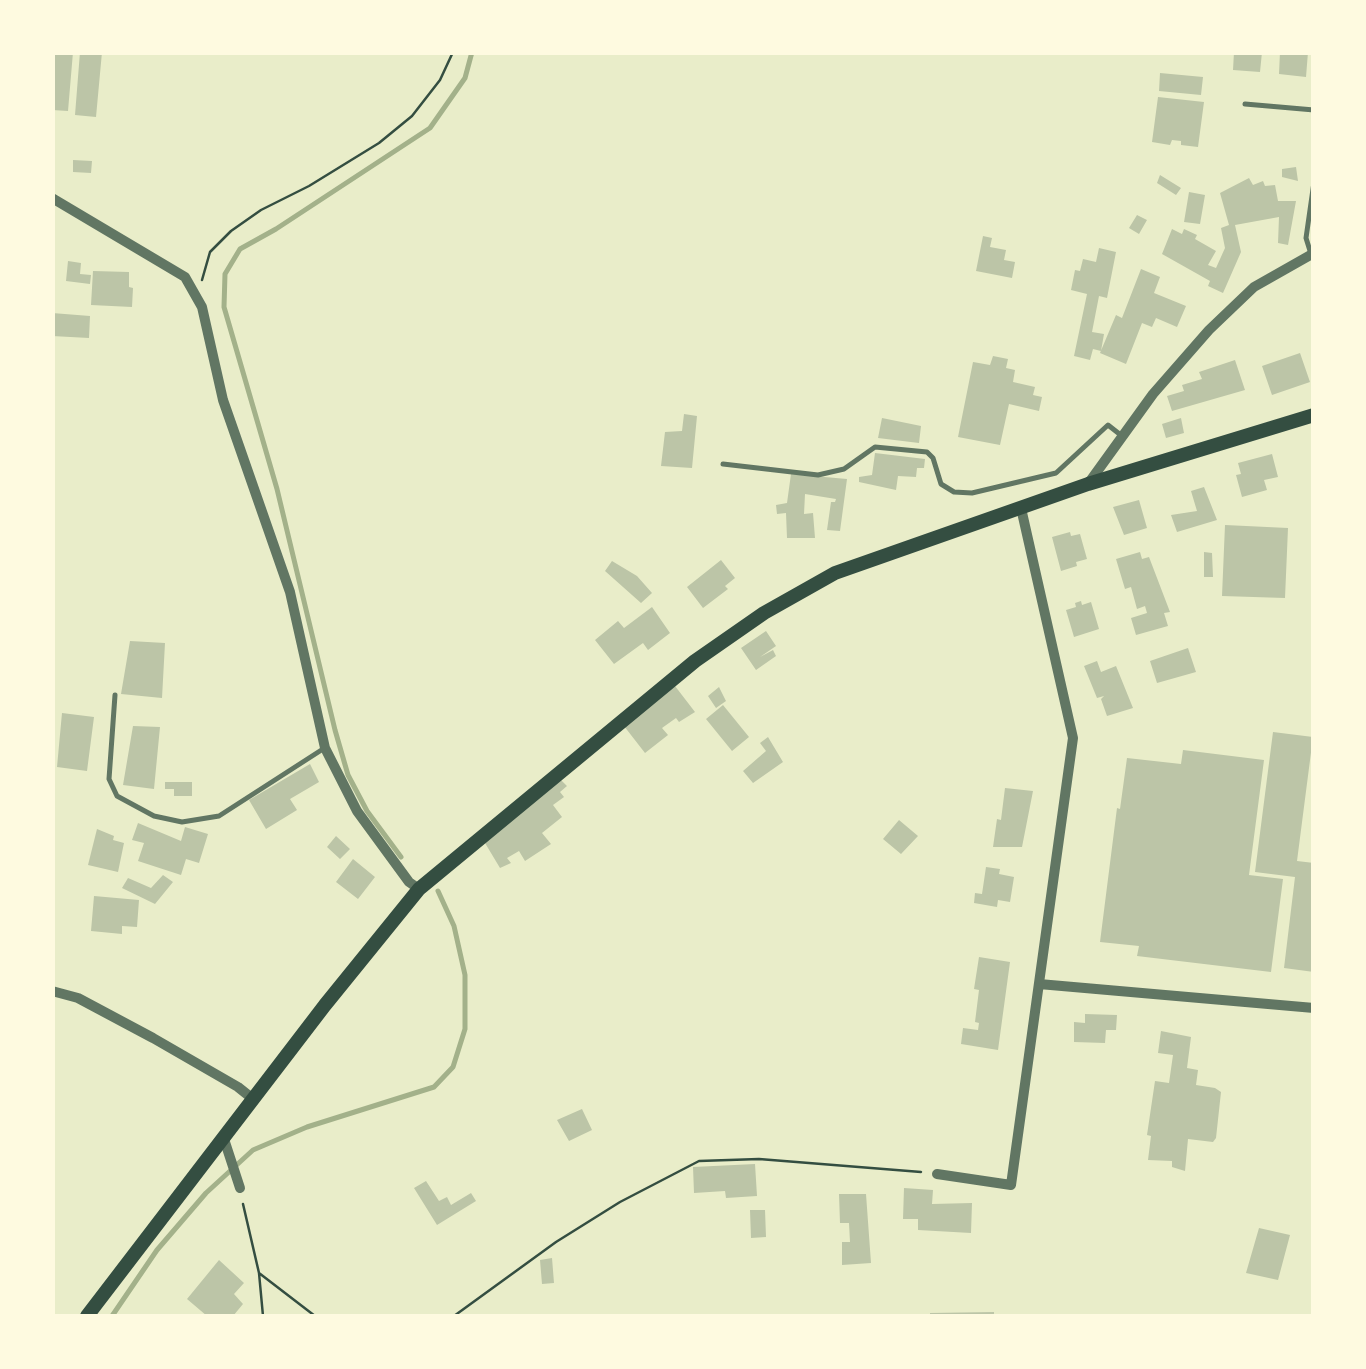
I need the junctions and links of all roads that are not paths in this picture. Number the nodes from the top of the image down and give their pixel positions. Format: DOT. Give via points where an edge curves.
graph roads {
  1 [pos="1245,104"];
  2 [pos="1314,110"];
  3 [pos="1314,182"];
  4 [pos="52,198"];
  5 [pos="1312,253"];
  6 [pos="1314,415"];
  7 [pos="1122,436"];
  8 [pos="723,464"];
  9 [pos="1088,484"];
  10 [pos="1021,508"];
  11 [pos="114,696"];
  12 [pos="325,748"];
  13 [pos="420,889"];
  14 [pos="1039,984"];
  15 [pos="52,991"];
  16 [pos="1314,1008"];
  17 [pos="253,1099"];
  18 [pos="224,1138"];
  19 [pos="937,1174"];
  20 [pos="240,1188"];
  21 [pos="87,1316"];
  1 -- 2 [label="lane"];
  3 -- 5 [label="lane" via="1306,238"];
  4 -- 12 [label="street" via="185,277 202,306 223,400 290,592"];
  5 -- 7 [label="street" via="1254,288 1209,330"];
  6 -- 9 [label="main road"];
  7 -- 8 [label="lane" via="1108,425 1056,473 972,493 942,484 927,452 875,447 844,469 818,474"];
  7 -- 9 [label="street"];
  9 -- 10 [label="main road"];
  10 -- 13 [label="main road" via="835,573 764,614 694,660"];
  10 -- 14 [label="street" via="1074,738"];
  11 -- 12 [label="lane" via="109,779 117,796 154,816 182,822 219,816"];
  12 -- 13 [label="street" via="357,811"];
  13 -- 17 [label="main road"];
  14 -- 16 [label="street"];
  14 -- 19 [label="street" via="1011,1186"];
  15 -- 17 [label="street" via="78,998"];
  17 -- 18 [label="main road"];
  18 -- 20 [label="street"];
  18 -- 21 [label="main road"];
}
